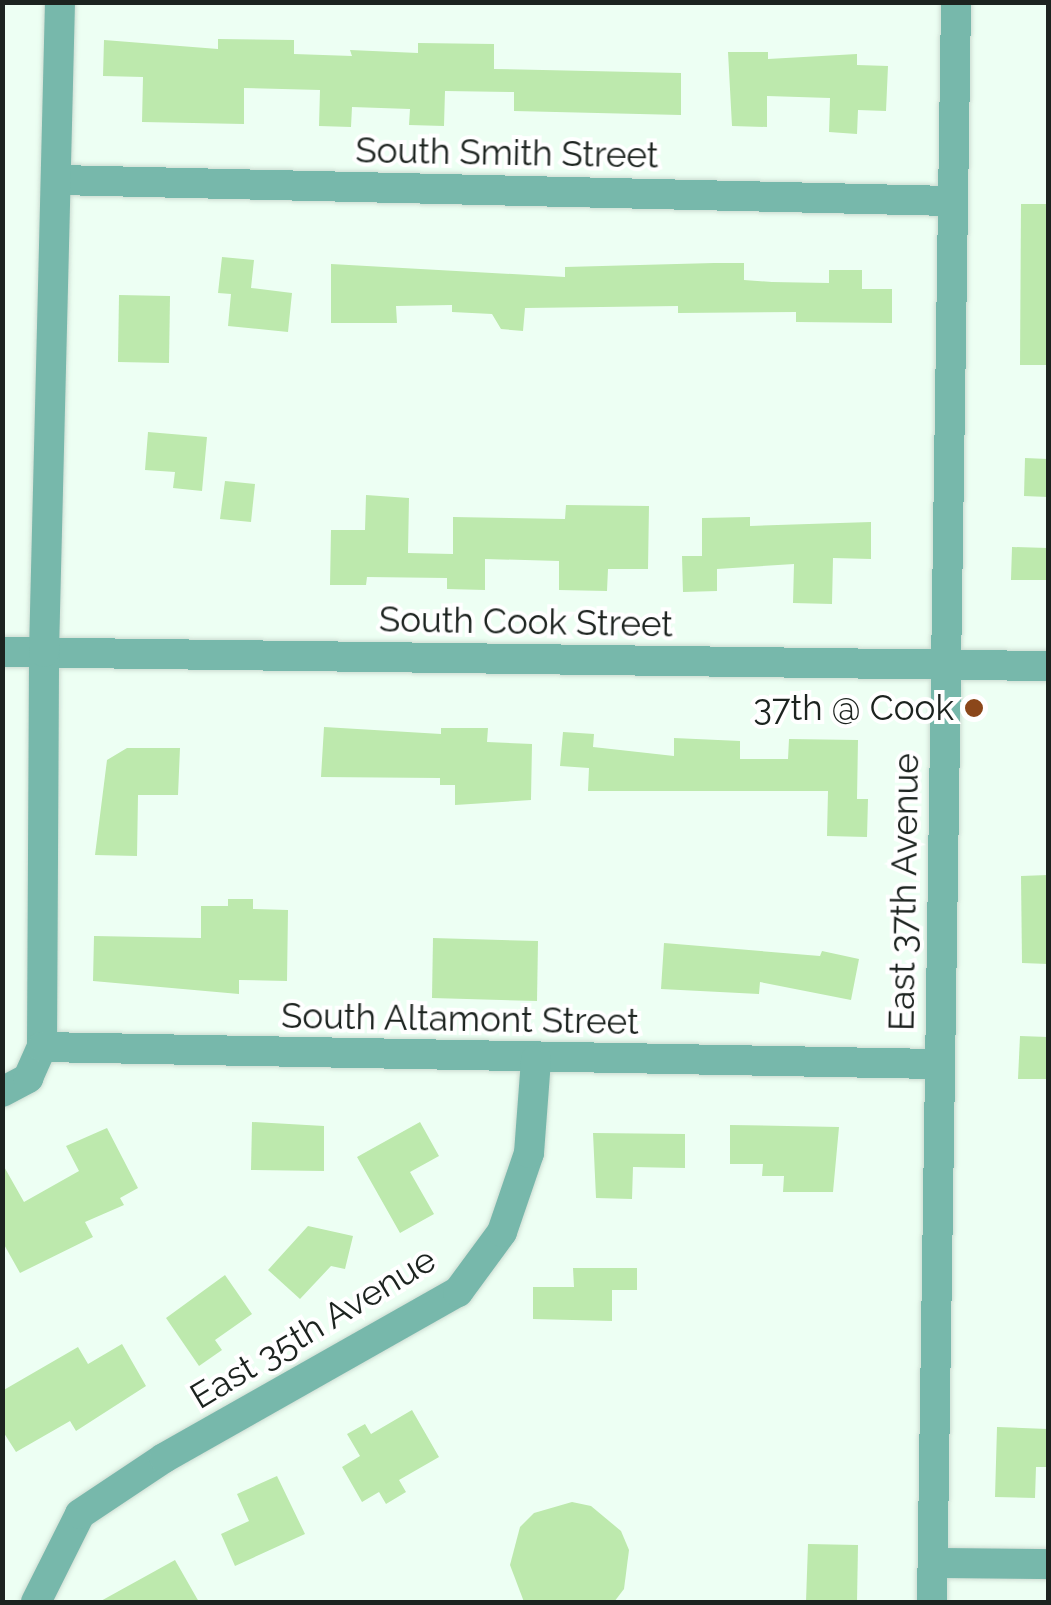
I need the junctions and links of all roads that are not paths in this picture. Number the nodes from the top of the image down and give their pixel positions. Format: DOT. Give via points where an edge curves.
graph roads {
  1 [pos="60,2"];
  2 [pos="956,2"];
  3 [pos="59,180"];
  4 [pos="954,201"];
  5 [pos="2,652"];
  6 [pos="44,652"];
  7 [pos="945,665"];
  8 [pos="1048,666"];
  9 [pos="42,1047"];
  10 [pos="536,1059"];
  11 [pos="939,1064"];
  12 [pos="2,1092"];
  13 [pos="932,1563"];
  14 [pos="1048,1564"];
  15 [pos="36,1602"];
  16 [pos="932,1602"];
  1 -- 3 [label="street"];
  2 -- 4 [label="street, East 37th Avenue"];
  3 -- 4 [label="street, South Smith Street"];
  3 -- 6 [label="street"];
  4 -- 7 [label="street, East 37th Avenue"];
  5 -- 6 [label="street, South Cook Street"];
  6 -- 7 [label="street, South Cook Street"];
  6 -- 9 [label="street"];
  7 -- 8 [label="street, South Cook Street"];
  7 -- 11 [label="street, East 37th Avenue"];
  9 -- 10 [label="street, South Altamont Street"];
  9 -- 12 [label="street" via="28,1078"];
  10 -- 11 [label="street, South Altamont Street"];
  10 -- 15 [label="street, East 35th Avenue" via="523,1169 502,1232 458,1292 164,1458 80,1514"];
  11 -- 13 [label="street, East 37th Avenue"];
  13 -- 14 [label="street"];
  13 -- 16 [label="street, East 37th Avenue"];
}
